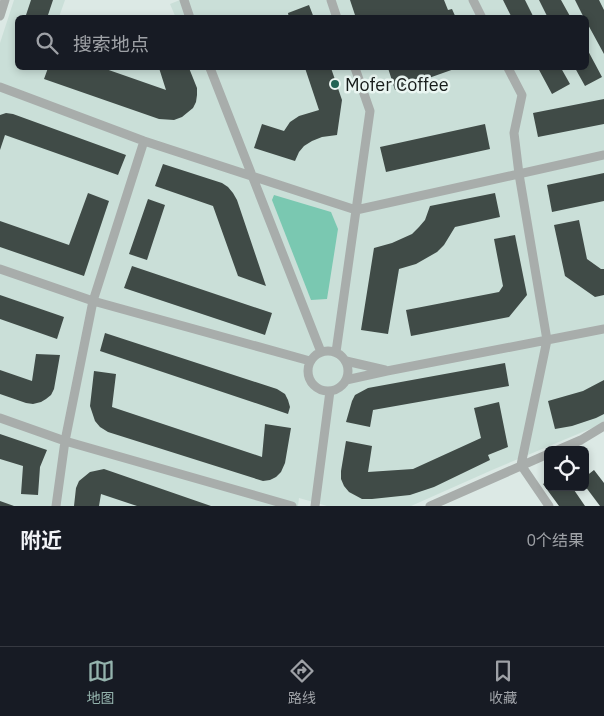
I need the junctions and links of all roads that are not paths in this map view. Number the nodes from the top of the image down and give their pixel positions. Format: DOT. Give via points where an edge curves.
graph roads {
  1 [pos="4,0"];
  2 [pos="184,0"];
  3 [pos="331,0"];
  4 [pos="473,0"];
  5 [pos="189,15"];
  6 [pos="336,15"];
  7 [pos="480,15"];
  8 [pos="0,16"];
  9 [pos="211,70"];
  10 [pos="356,70"];
  11 [pos="509,70"];
  12 [pos="0,87"];
  13 [pos="144,142"];
  14 [pos="604,155"];
  15 [pos="519,174"];
  16 [pos="252,176"];
  17 [pos="356,210"];
  18 [pos="0,269"];
  19 [pos="93,301"];
  20 [pos="604,329"];
  21 [pos="547,340"];
  22 [pos="321,352"];
  23 [pos="336,352"];
  24 [pos="310,361"];
  25 [pos="346,361"];
  26 [pos="388,371"];
  27 [pos="346,380"];
  28 [pos="330,391"];
  29 [pos="0,418"];
  30 [pos="604,426"];
  31 [pos="65,441"];
  32 [pos="567,446"];
  33 [pos="544,456"];
  34 [pos="521,465"];
  35 [pos="56,506"];
  36 [pos="292,506"];
  37 [pos="315,506"];
  38 [pos="430,506"];
  39 [pos="549,506"];
  1 -- 8 [label="street"];
  2 -- 5 [label="street"];
  3 -- 6 [label="street"];
  4 -- 7 [label="street"];
  9 -- 16 [label="street"];
  10 -- 17 [label="street" via="370,111"];
  11 -- 15 [label="street" via="522,95 514,133"];
  12 -- 13 [label="street"];
  13 -- 16 [label="street"];
  13 -- 19 [label="street"];
  14 -- 15 [label="street"];
  15 -- 17 [label="street"];
  15 -- 21 [label="street"];
  16 -- 17 [label="street"];
  16 -- 22 [label="street"];
  17 -- 23 [label="street"];
  18 -- 19 [label="street"];
  19 -- 24 [label="street"];
  19 -- 31 [label="street"];
  20 -- 21 [label="street"];
  21 -- 26 [label="street"];
  21 -- 34 [label="street"];
  22 -- 23 [label="street"];
  22 -- 24 [label="street"];
  23 -- 25 [label="street"];
  24 -- 28 [label="street" via="308,367 313,385"];
  25 -- 26 [label="street"];
  25 -- 27 [label="street"];
  26 -- 27 [label="street"];
  27 -- 28 [label="street" via="337,390"];
  28 -- 37 [label="street"];
  29 -- 31 [label="street"];
  30 -- 32 [label="street"];
  31 -- 35 [label="street"];
  31 -- 36 [label="street"];
  33 -- 34 [label="street"];
  34 -- 38 [label="street"];
  34 -- 39 [label="street"];
}
